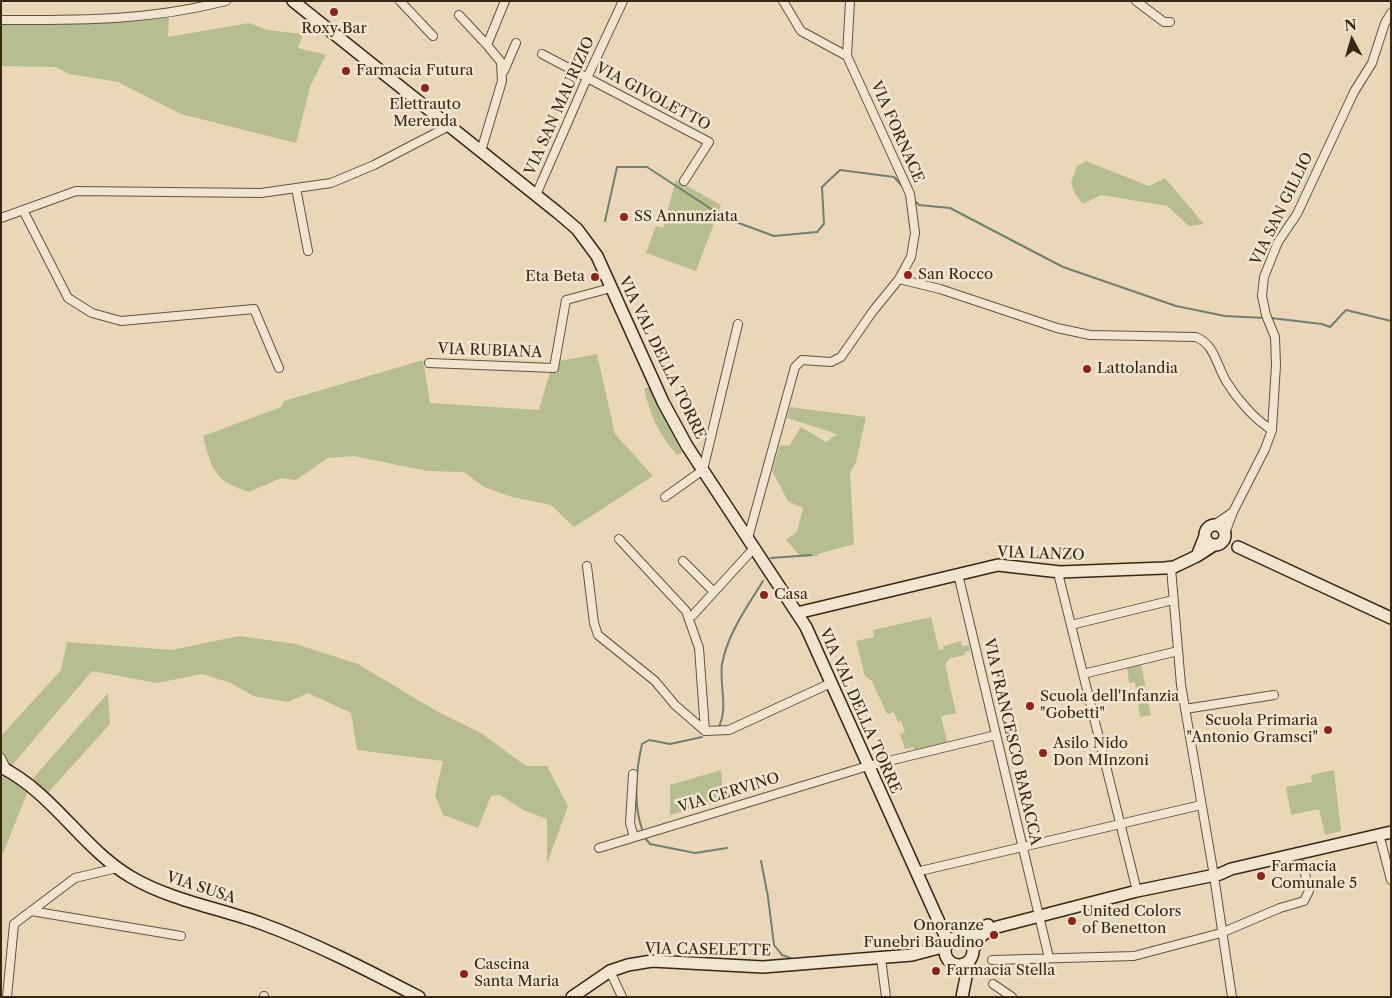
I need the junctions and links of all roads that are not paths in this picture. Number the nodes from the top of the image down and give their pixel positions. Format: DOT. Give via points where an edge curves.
graph roads {
  1 [pos="226,1"];
  2 [pos="400,1"];
  3 [pos="506,1"];
  4 [pos="623,1"];
  5 [pos="783,1"];
  6 [pos="850,1"];
  7 [pos="1136,1"];
  8 [pos="294,2"];
  9 [pos="1391,13"];
  10 [pos="459,14"];
  11 [pos="1,20"];
  12 [pos="1170,22"];
  13 [pos="433,36"];
  14 [pos="516,43"];
  15 [pos="487,45"];
  16 [pos="542,54"];
  17 [pos="847,56"];
  18 [pos="503,73"];
  19 [pos="587,78"];
  20 [pos="449,126"];
  21 [pos="481,151"];
  22 [pos="684,181"];
  23 [pos="296,188"];
  24 [pos="536,195"];
  25 [pos="23,210"];
  26 [pos="1,218"];
  27 [pos="308,251"];
  28 [pos="899,280"];
  29 [pos="611,288"];
  30 [pos="738,324"];
  31 [pos="429,363"];
  32 [pos="279,368"];
  33 [pos="1272,430"];
  34 [pos="703,470"];
  35 [pos="665,497"];
  36 [pos="1234,512"];
  37 [pos="1214,525"];
  38 [pos="1205,536"];
  39 [pos="619,539"];
  40 [pos="1221,539"];
  41 [pos="752,542"];
  42 [pos="1197,556"];
  43 [pos="683,561"];
  44 [pos="587,566"];
  45 [pos="1170,568"];
  46 [pos="1060,572"];
  47 [pos="958,574"];
  48 [pos="714,592"];
  49 [pos="1173,600"];
  50 [pos="797,612"];
  51 [pos="693,615"];
  52 [pos="1391,618"];
  53 [pos="1071,625"];
  54 [pos="1178,651"];
  55 [pos="1083,674"];
  56 [pos="832,683"];
  57 [pos="1274,695"];
  58 [pos="1185,710"];
  59 [pos="705,731"];
  60 [pos="996,735"];
  61 [pos="1,758"];
  62 [pos="868,766"];
  63 [pos="4,768"];
  64 [pos="633,774"];
  65 [pos="1201,805"];
  66 [pos="1121,824"];
  67 [pos="1385,833"];
  68 [pos="634,837"];
  69 [pos="1022,847"];
  70 [pos="599,848"];
  71 [pos="1303,865"];
  72 [pos="117,868"];
  73 [pos="916,872"];
  74 [pos="1214,873"];
  75 [pos="1391,880"];
  76 [pos="1137,891"];
  77 [pos="31,911"];
  78 [pos="1040,915"];
  79 [pos="1221,933"];
  80 [pos="181,936"];
  81 [pos="953,941"];
  82 [pos="974,948"];
  83 [pos="912,955"];
  84 [pos="881,958"];
  85 [pos="1049,958"];
  86 [pos="992,960"];
  87 [pos="950,961"];
  88 [pos="969,962"];
  89 [pos="610,971"];
  90 [pos="993,984"];
  91 [pos="7,997"];
  92 [pos="419,997"];
  93 [pos="572,997"];
  94 [pos="622,997"];
  95 [pos="886,997"];
  96 [pos="957,997"];
  97 [pos="962,997"];
  98 [pos="1012,997"];
  99 [pos="1232,997"];
  1 -- 11 [label="street" via="169,14 116,20"];
  2 -- 13 [label="street"];
  3 -- 15 [label="street"];
  4 -- 19 [label="street, VIA SAN MAURIZIO"];
  5 -- 17 [label="street" via="802,32"];
  6 -- 17 [label="street, VIA FORNACE"];
  7 -- 12 [label="street" via="1164,22"];
  8 -- 20 [label="street, VIA VAL DELLA TORRE"];
  9 -- 33 [label="street, VIA SAN GILLIO" via="1372,63 1354,92 1297,214 1278,242 1264,277 1262,296 1275,337"];
  10 -- 15 [label="street"];
  14 -- 18 [label="street"];
  15 -- 18 [label="street" via="498,55"];
  16 -- 19 [label="street, VIA GIVOLETTO"];
  17 -- 28 [label="street, VIA FORNACE" via="910,194 915,233 910,257"];
  18 -- 21 [label="street"];
  19 -- 22 [label="street, VIA GIVOLETTO" via="710,142"];
  19 -- 24 [label="street, VIA SAN MAURIZIO"];
  20 -- 21 [label="street, VIA VAL DELLA TORRE"];
  20 -- 23 [label="street" via="331,183"];
  21 -- 24 [label="street, VIA VAL DELLA TORRE"];
  23 -- 25 [label="street" via="240,193 76,191"];
  23 -- 27 [label="street"];
  24 -- 29 [label="street, VIA VAL DELLA TORRE" via="588,243"];
  25 -- 26 [label="street"];
  25 -- 32 [label="street" via="68,298 92,313 121,321 254,309"];
  28 -- 33 [label="street" via="940,289 1057,328 1090,335 1196,337 1210,346 1235,394 1261,423"];
  28 -- 41 [label="street, VIA FORNACE" via="841,357 831,362 802,360 795,367"];
  29 -- 31 [label="street, VIA RUBIANA" via="566,300 554,368"];
  29 -- 34 [label="street, VIA VAL DELLA TORRE" via="664,402"];
  30 -- 34 [label="street"];
  33 -- 36 [label="street, VIA SAN GILLIO"];
  34 -- 35 [label="street"];
  34 -- 41 [label="street, VIA VAL DELLA TORRE"];
  36 -- 37 [label="street"];
  36 -- 40 [label="street, VIA SAN GILLIO"];
  37 -- 38 [label="street"];
  37 -- 40 [label="street" via="1220,526"];
  38 -- 40 [label="street" via="1209,543"];
  38 -- 42 [label="street"];
  39 -- 59 [label="street" via="686,611 699,648"];
  40 -- 42 [label="street, VIA LANZO"];
  40 -- 52 [label="street"];
  41 -- 48 [label="street"];
  41 -- 50 [label="street, VIA VAL DELLA TORRE"];
  42 -- 45 [label="street, VIA LANZO"];
  43 -- 48 [label="street"];
  44 -- 59 [label="street" via="598,635 655,681 675,706"];
  45 -- 46 [label="street, VIA LANZO"];
  45 -- 49 [label="street"];
  46 -- 47 [label="street, VIA LANZO" via="1002,565"];
  46 -- 53 [label="street"];
  47 -- 50 [label="street, VIA LANZO"];
  47 -- 60 [label="street, VIA FRANCESCO BARACCA"];
  48 -- 51 [label="street"];
  49 -- 53 [label="street"];
  49 -- 54 [label="street"];
  50 -- 56 [label="street, VIA VAL DELLA TORRE"];
  53 -- 55 [label="street"];
  54 -- 55 [label="street"];
  54 -- 58 [label="street"];
  55 -- 66 [label="street"];
  56 -- 59 [label="street" via="729,730"];
  56 -- 62 [label="street, VIA VAL DELLA TORRE"];
  57 -- 58 [label="street"];
  58 -- 65 [label="street"];
  60 -- 62 [label="street, VIA CERVINO"];
  60 -- 69 [label="street, VIA FRANCESCO BARACCA"];
  61 -- 63 [label="street"];
  62 -- 68 [label="street, VIA CERVINO"];
  62 -- 73 [label="street, VIA VAL DELLA TORRE"];
  63 -- 72 [label="street, VIA SUSA" via="44,797"];
  64 -- 68 [label="street" via="630,823"];
  65 -- 66 [label="street"];
  65 -- 74 [label="street"];
  66 -- 69 [label="street"];
  66 -- 76 [label="street"];
  67 -- 74 [label="street"];
  67 -- 75 [label="street"];
  68 -- 70 [label="street, VIA CERVINO"];
  69 -- 73 [label="street"];
  69 -- 78 [label="street, VIA FRANCESCO BARACCA"];
  71 -- 79 [label="street" via="1308,898"];
  72 -- 77 [label="street" via="75,878"];
  72 -- 92 [label="street, VIA SUSA" via="158,890 243,917 303,941"];
  73 -- 81 [label="street, VIA VAL DELLA TORRE" via="943,929"];
  74 -- 76 [label="street"];
  74 -- 79 [label="street"];
  76 -- 78 [label="street"];
  77 -- 80 [label="street"];
  77 -- 91 [label="street" via="14,924"];
  78 -- 81 [label="street, VIA CASELETTE" via="985,926"];
  78 -- 82 [label="street" via="988,931"];
  78 -- 85 [label="street, VIA FRANCESCO BARACCA"];
  79 -- 85 [label="street" via="1134,956"];
  79 -- 99 [label="street"];
  81 -- 82 [label="street"];
  81 -- 83 [label="street, VIA CASELETTE"];
  81 -- 87 [label="street"];
  82 -- 88 [label="street"];
  83 -- 84 [label="street, VIA CASELETTE"];
  83 -- 87 [label="street, VIA CASELETTE"];
  84 -- 89 [label="street, VIA CASELETTE" via="750,967 652,961"];
  84 -- 95 [label="street"];
  85 -- 86 [label="street"];
  87 -- 88 [label="street, VIA CASELETTE" via="960,965"];
  87 -- 96 [label="street" via="958,979"];
  88 -- 97 [label="street"];
  89 -- 93 [label="street, VIA CASELETTE"];
  89 -- 94 [label="street"];
  90 -- 98 [label="street"];
}
